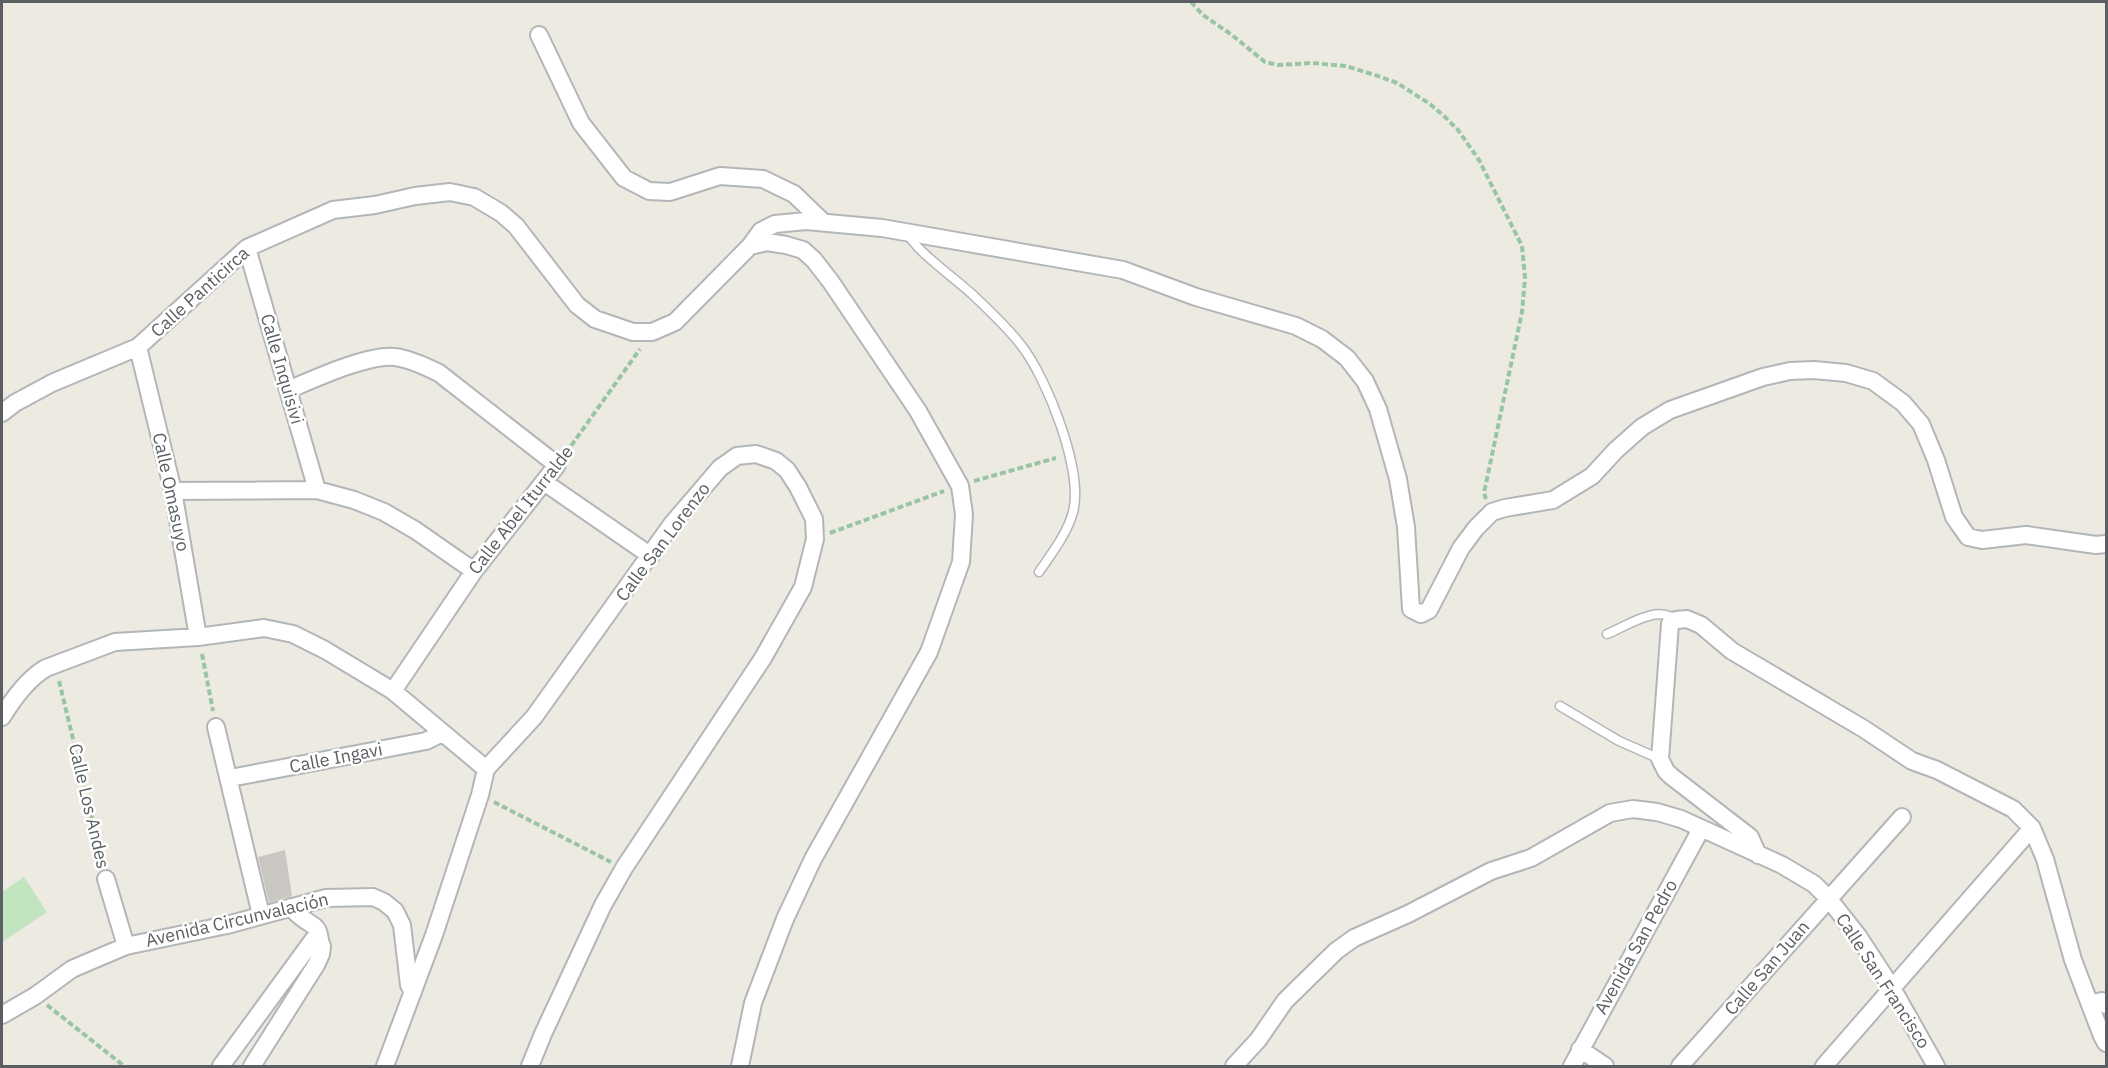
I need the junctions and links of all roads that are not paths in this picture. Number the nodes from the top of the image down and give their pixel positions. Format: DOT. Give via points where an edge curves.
graph roads {
  1 [pos="539,35"];
  2 [pos="822,221"];
  3 [pos="907,232"];
  4 [pos="750,246"];
  5 [pos="247,248"];
  6 [pos="138,347"];
  7 [pos="288,390"];
  8 [pos="6,404"];
  9 [pos="544,482"];
  10 [pos="317,490"];
  11 [pos="173,491"];
  12 [pos="2106,544"];
  13 [pos="651,556"];
  14 [pos="474,571"];
  15 [pos="1039,572"];
  16 [pos="1676,620"];
  17 [pos="1608,634"];
  18 [pos="198,638"];
  19 [pos="393,691"];
  20 [pos="1560,706"];
  21 [pos="2,717"];
  22 [pos="216,727"];
  23 [pos="442,733"];
  24 [pos="1660,759"];
  25 [pos="486,769"];
  26 [pos="230,778"];
  27 [pos="1902,817"];
  28 [pos="2032,828"];
  29 [pos="1701,829"];
  30 [pos="1758,855"];
  31 [pos="106,879"];
  32 [pos="1828,898"];
  33 [pos="291,907"];
  34 [pos="261,915"];
  35 [pos="319,940"];
  36 [pos="126,946"];
  37 [pos="1892,987"];
  38 [pos="413,993"];
  39 [pos="2098,1004"];
  40 [pos="2,1015"];
  41 [pos="2106,1043"];
  42 [pos="1580,1049"];
  43 [pos="221,1066"];
  44 [pos="252,1066"];
  45 [pos="385,1066"];
  46 [pos="530,1066"];
  47 [pos="740,1066"];
  48 [pos="1234,1066"];
  49 [pos="1572,1066"];
  50 [pos="1605,1066"];
  51 [pos="1680,1066"];
  52 [pos="1824,1066"];
  53 [pos="1936,1066"];
  1 -- 2 [label="street" via="581,123 624,178 649,191 670,192 720,176 763,179 794,195"];
  2 -- 3 [label="street"];
  2 -- 4 [label="street" via="775,224 761,231"];
  3 -- 12 [label="street" via="1123,270 1196,297 1296,326 1322,339 1347,358 1365,381 1378,410 1393,455 1406,527 1411,609 1421,614 1429,610 1461,548 1492,512 1553,500 1592,476 1642,427 1670,410 1790,371 1846,373 1873,381 1903,403 1921,424 1954,517 1968,537 1982,540 2025,535"];
  3 -- 15 [label="lane" via="1021,345 1051,401 1076,485 1074,511 1068,526"];
  4 -- 5 [label="street, Calle Panticirca" via="675,322 652,332 633,332 595,319 577,304 516,226 474,197 450,192 333,210"];
  4 -- 47 [label="street" via="766,242 786,245 803,250 814,260 918,411 960,486 964,514 961,562 933,643 813,859 785,919 753,1003"];
  5 -- 6 [label="street, Calle Panticirca"];
  5 -- 7 [label="street, Calle Inquisivi"];
  6 -- 8 [label="street, Calle Panticirca"];
  6 -- 11 [label="street, Calle Omasuyo"];
  7 -- 9 [label="street, Calle Abel Iturralde" via="370,360 394,357 421,364 439,373 557,465"];
  7 -- 10 [label="street, Calle Inquisivi"];
  9 -- 13 [label="street"];
  9 -- 14 [label="street, Calle Abel Iturralde"];
  10 -- 11 [label="street"];
  10 -- 14 [label="street" via="384,512"];
  11 -- 18 [label="street, Calle Omasuyo"];
  13 -- 25 [label="street, Calle San Lorenzo" via="534,717"];
  13 -- 46 [label="street, Calle San Lorenzo" via="672,524 720,468 737,456 756,454 776,461 787,470 814,519 815,539 803,587 763,658 624,868 603,905"];
  14 -- 19 [label="street, Calle Abel Iturralde"];
  16 -- 17 [label="lane" via="1657,613"];
  16 -- 24 [label="street" via="1670,624"];
  16 -- 28 [label="street" via="1687,619 1701,625 1732,651 1912,761 2013,809"];
  18 -- 19 [label="street" via="264,628 292,634"];
  18 -- 21 [label="street" via="115,642 55,664 36,673"];
  19 -- 23 [label="street"];
  20 -- 24 [label="lane" via="1619,741"];
  22 -- 26 [label="street"];
  23 -- 25 [label="street"];
  23 -- 26 [label="street, Calle Ingavi" via="426,741"];
  24 -- 30 [label="street" via="1671,776 1749,837"];
  25 -- 38 [label="street, Calle San Lorenzo"];
  26 -- 34 [label="street"];
  27 -- 32 [label="street, Calle San Juan"];
  28 -- 37 [label="street"];
  28 -- 39 [label="street" via="2045,859 2073,960"];
  29 -- 30 [label="street, Calle San Francisco"];
  29 -- 42 [label="street, Avenida San Pedro"];
  29 -- 48 [label="street, Calle San Francisco" via="1657,812 1633,808 1610,813 1531,858 1491,871 1354,938 1285,1001"];
  30 -- 32 [label="street, Calle San Francisco" via="1814,884"];
  31 -- 36 [label="street, Calle Los Andes"];
  32 -- 37 [label="street, Calle San Francisco"];
  32 -- 51 [label="street, Calle San Juan"];
  33 -- 34 [label="street, Avenida Circunvalación"];
  33 -- 35 [label="street" via="298,917 316,927"];
  33 -- 38 [label="street, Avenida Circunvalación" via="326,897 374,897 384,902 396,911 402,925"];
  34 -- 36 [label="street, Avenida Circunvalación"];
  35 -- 43 [label="street" via="312,940"];
  35 -- 44 [label="street" via="322,946 316,965"];
  36 -- 40 [label="street, Avenida Circunvalación" via="72,969"];
  37 -- 52 [label="street"];
  37 -- 53 [label="street, Calle San Francisco"];
  38 -- 45 [label="street"];
  39 -- 41 [label="street"];
  42 -- 49 [label="street, Avenida San Pedro"];
  42 -- 50 [label="street"];
}
